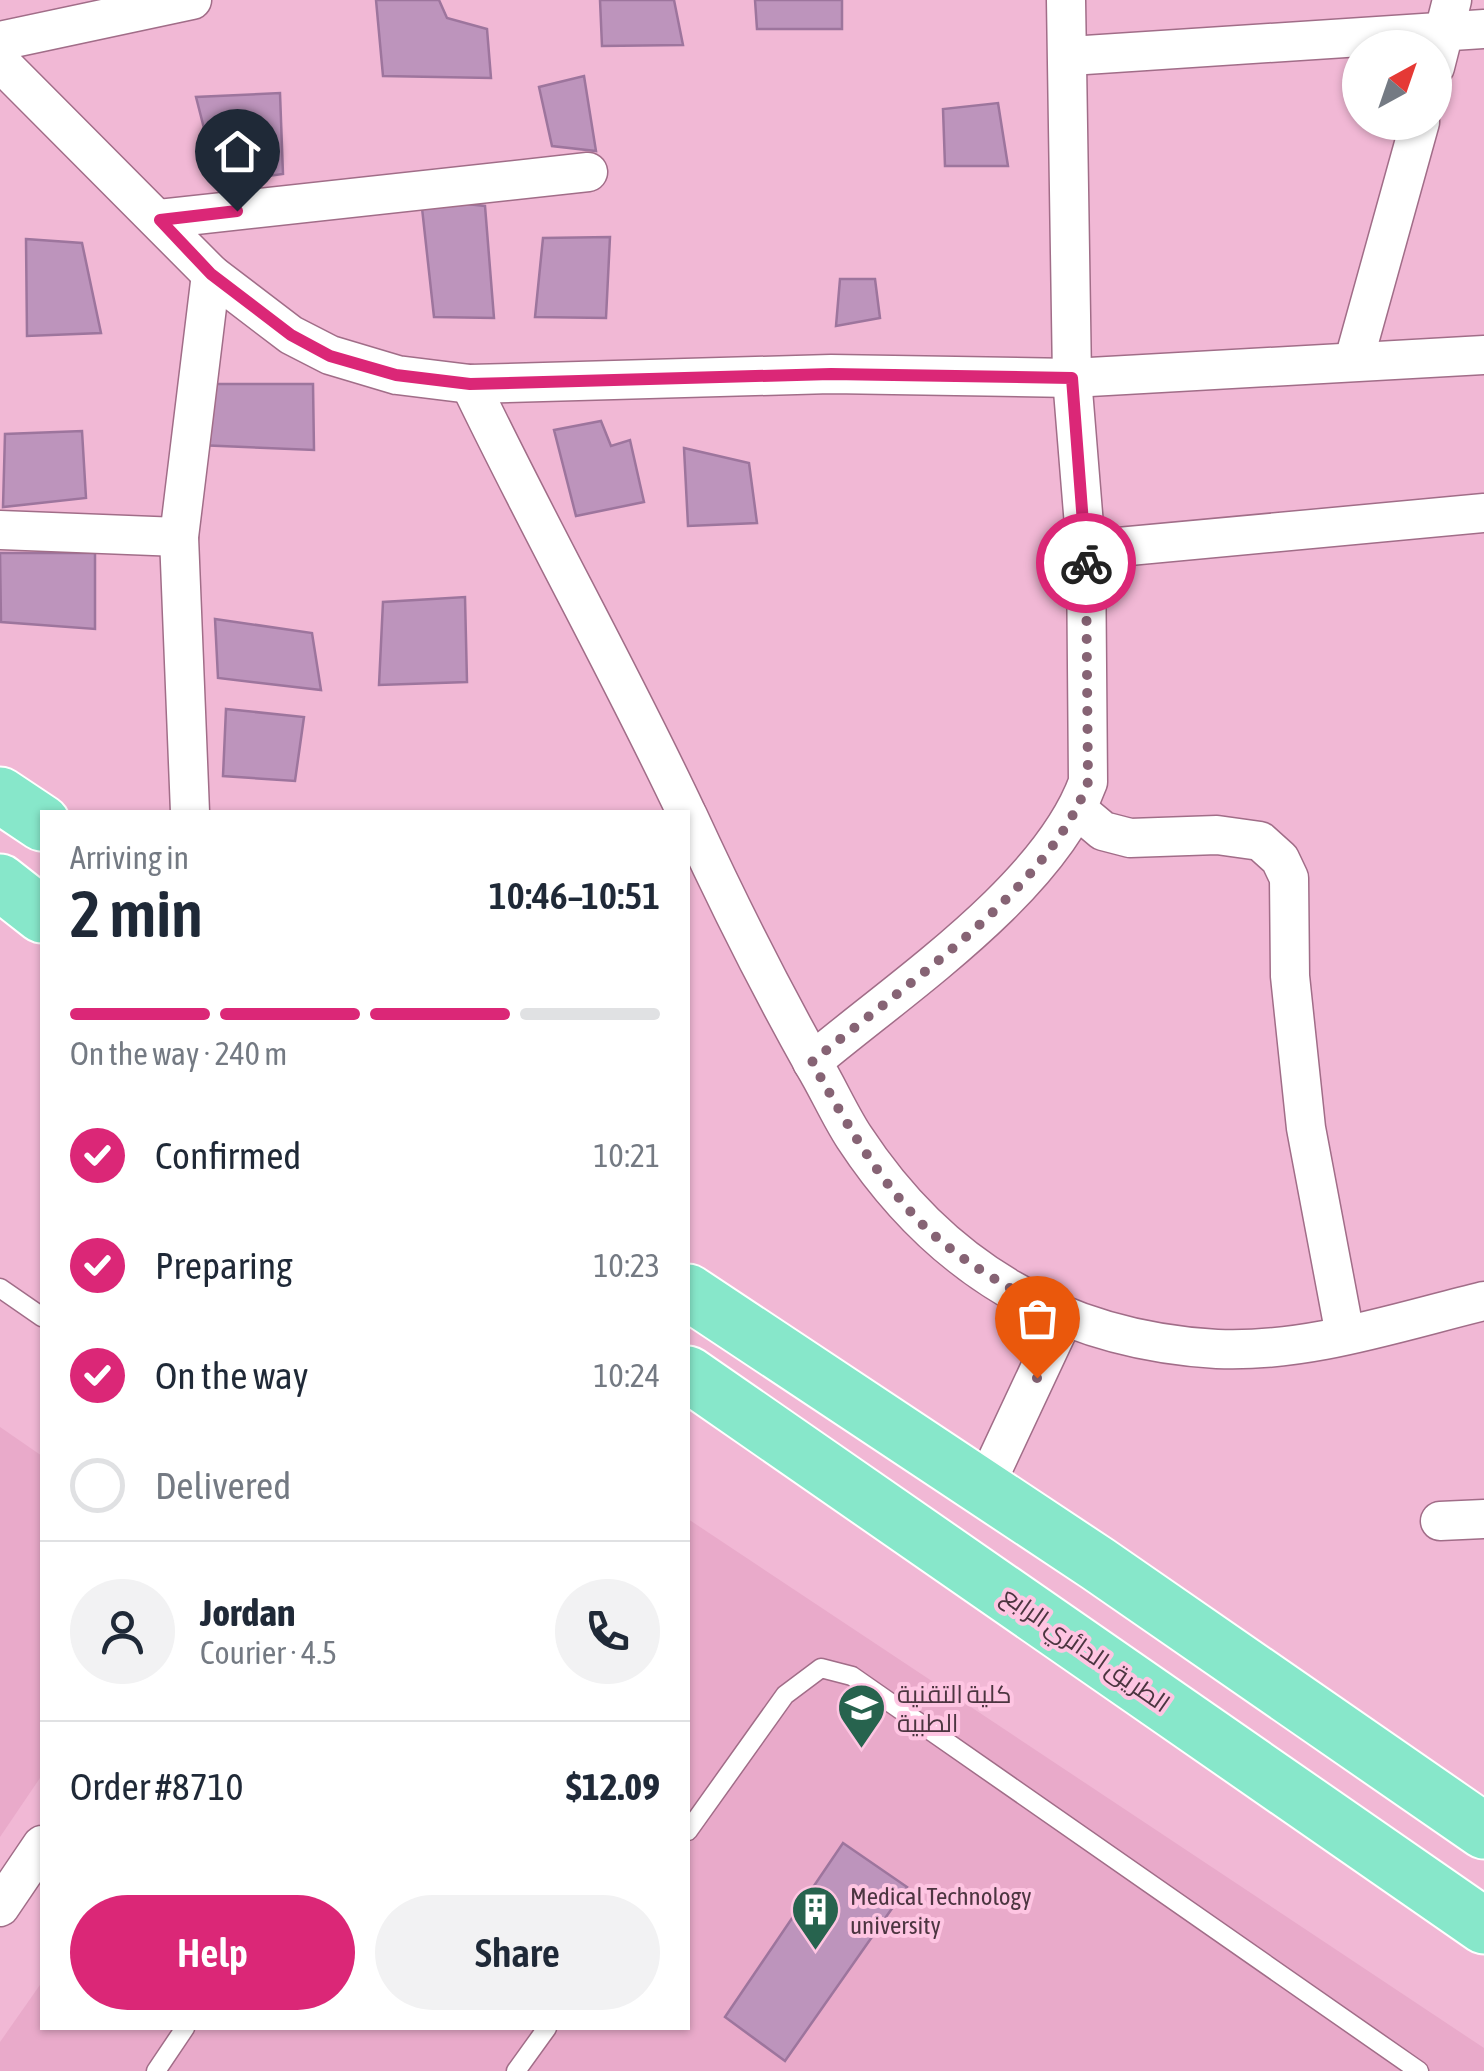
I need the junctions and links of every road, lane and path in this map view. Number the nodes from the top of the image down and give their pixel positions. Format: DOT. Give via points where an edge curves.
graph roads {
  1 [pos="192,0"];
  2 [pos="1066,0"];
  3 [pos="1484,29"];
  4 [pos="1452,31"];
  5 [pos="1342,39"];
  6 [pos="0,41"];
  7 [pos="1070,56"];
  8 [pos="0,62"];
  9 [pos="1415,140"];
  10 [pos="588,172"];
  11 [pos="160,220"];
  12 [pos="211,274"];
  13 [pos="1484,355"];
  14 [pos="1354,360"];
  15 [pos="1072,378"];
  16 [pos="470,384"];
  17 [pos="1484,513"];
  18 [pos="0,530"];
  19 [pos="179,537"];
  20 [pos="1086,550"];
  21 [pos="0,795"];
  22 [pos="190,810"];
  23 [pos="682,810"];
  24 [pos="1078,810"];
  25 [pos="40,823"];
  26 [pos="690,828"];
  27 [pos="0,882"];
  28 [pos="40,914"];
  29 [pos="812,1062"];
  30 [pos="0,1288"];
  31 [pos="690,1293"];
  32 [pos="1484,1300"];
  33 [pos="40,1317"];
  34 [pos="1063,1319"];
  35 [pos="1345,1335"];
  36 [pos="690,1375"];
  37 [pos="984,1490"];
  38 [pos="1484,1519"];
  39 [pos="1440,1521"];
  40 [pos="690,1828"];
  41 [pos="1484,1831"];
  42 [pos="40,1848"];
  43 [pos="0,1907"];
  44 [pos="1484,1926"];
  45 [pos="184,2030"];
  46 [pos="547,2030"];
  47 [pos="156,2071"];
  48 [pos="516,2071"];
  49 [pos="1419,2071"];
  1 -- 6 [label="street"];
  2 -- 7 [label="street"];
  3 -- 4 [label="street"];
  5 -- 7 [label="street"];
  7 -- 15 [label="street"];
  8 -- 11 [label="street"];
  9 -- 14 [label="street"];
  10 -- 11 [label="street"];
  11 -- 12 [label="street"];
  12 -- 16 [label="street" via="330,356 396,375"];
  12 -- 19 [label="street"];
  13 -- 14 [label="street"];
  14 -- 15 [label="street"];
  15 -- 16 [label="street" via="831,374"];
  15 -- 20 [label="street"];
  16 -- 23 [label="street"];
  17 -- 20 [label="street"];
  18 -- 19 [label="street"];
  19 -- 22 [label="street"];
  20 -- 24 [label="street" via="1088,782"];
  21 -- 25 [label="main road"];
  24 -- 29 [label="street" via="1023,886"];
  24 -- 35 [label="street" via="1102,831 1130,838 1218,835 1260,841 1280,859 1289,878 1290,976 1306,1128"];
  26 -- 29 [label="street"];
  27 -- 28 [label="main road"];
  29 -- 34 [label="street" via="853,1136 922,1224 972,1264"];
  30 -- 33 [label="lane"];
  31 -- 37 [label="main road"];
  32 -- 35 [label="street"];
  34 -- 35 [label="street" via="1219,1349"];
  34 -- 37 [label="street"];
  36 -- 44 [label="main road, الطريق الدائري الرابع"];
  37 -- 41 [label="main road"];
  38 -- 39 [label="street"];
  40 -- 49 [label="lane" via="785,1695 821,1668 852,1676"];
  42 -- 43 [label="street"];
  45 -- 47 [label="lane"];
  46 -- 48 [label="lane"];
}
